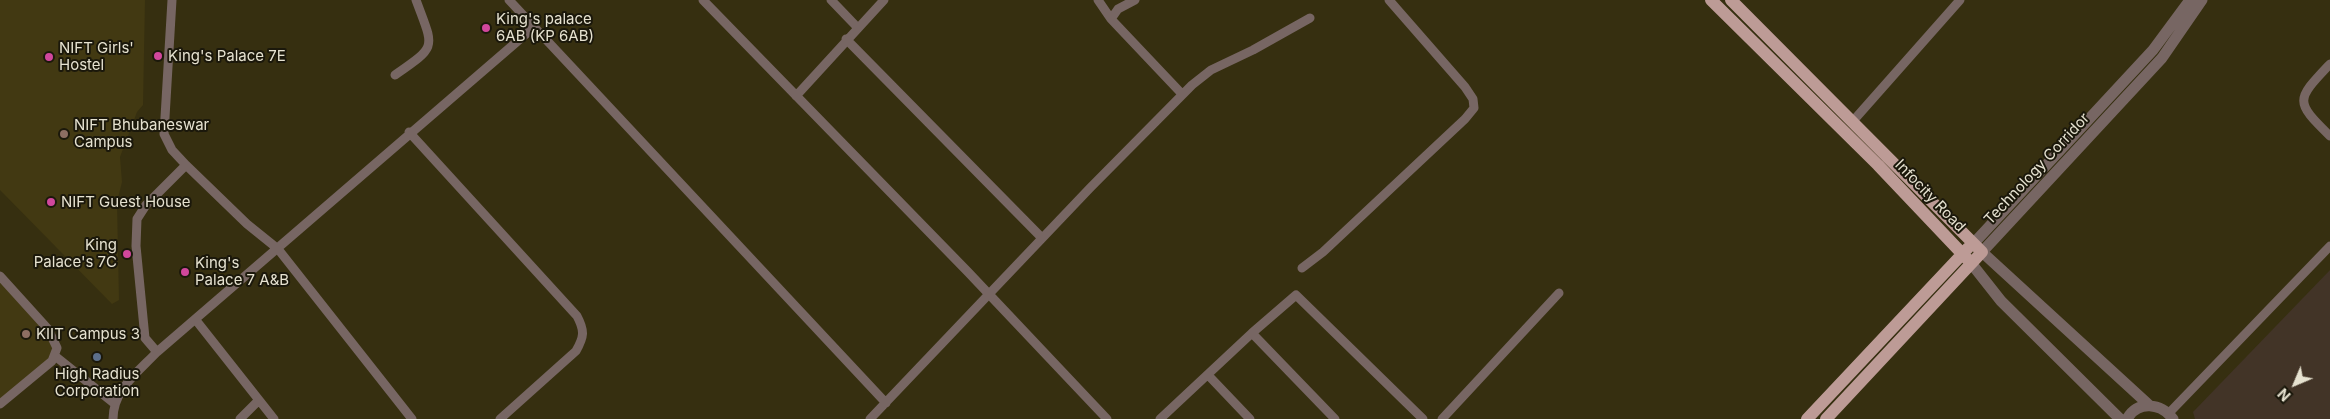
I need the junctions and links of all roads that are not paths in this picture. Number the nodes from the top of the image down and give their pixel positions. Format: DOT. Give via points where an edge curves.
graph roads {
  1 [pos="172,0"];
  2 [pos="416,0"];
  3 [pos="509,0"];
  4 [pos="702,0"];
  5 [pos="830,0"];
  6 [pos="884,0"];
  7 [pos="1098,0"];
  8 [pos="1135,0"];
  9 [pos="1389,0"];
  10 [pos="1711,0"];
  11 [pos="1731,0"];
  12 [pos="1960,0"];
  13 [pos="2190,0"];
  14 [pos="2202,0"];
  15 [pos="1310,18"];
  16 [pos="1110,19"];
  17 [pos="534,27"];
  18 [pos="857,27"];
  19 [pos="846,39"];
  20 [pos="2330,64"];
  21 [pos="395,75"];
  22 [pos="1182,94"];
  23 [pos="796,96"];
  24 [pos="1853,121"];
  25 [pos="410,132"];
  26 [pos="2330,136"];
  27 [pos="186,165"];
  28 [pos="1042,238"];
  29 [pos="2330,246"];
  30 [pos="278,248"];
  31 [pos="1978,248"];
  32 [pos="1967,258"];
  33 [pos="1302,268"];
  34 [pos="0,276"];
  35 [pos="1559,293"];
  36 [pos="988,294"];
  37 [pos="196,319"];
  38 [pos="1252,332"];
  39 [pos="157,352"];
  40 [pos="56,356"];
  41 [pos="1208,374"];
  42 [pos="259,400"];
  43 [pos="886,403"];
  44 [pos="0,404"];
  45 [pos="115,404"];
  46 [pos="2149,405"];
  47 [pos="2171,416"];
  48 [pos="113,419"];
  49 [pos="240,419"];
  50 [pos="274,419"];
  51 [pos="412,419"];
  52 [pos="500,419"];
  53 [pos="870,419"];
  54 [pos="1107,419"];
  55 [pos="1160,419"];
  56 [pos="1250,419"];
  57 [pos="1334,419"];
  58 [pos="1423,419"];
  59 [pos="1442,419"];
  60 [pos="1806,419"];
  61 [pos="1826,419"];
  62 [pos="2120,419"];
  63 [pos="2127,419"];
  1 -- 27 [label="street" via="164,134 172,150"];
  2 -- 21 [label="street" via="430,42 424,55"];
  3 -- 17 [label="street"];
  4 -- 23 [label="street"];
  5 -- 18 [label="street"];
  6 -- 18 [label="street"];
  7 -- 16 [label="street"];
  8 -- 16 [label="street" via="1118,9"];
  9 -- 33 [label="street" via="1465,87 1473,99 1474,108 1323,252"];
  10 -- 32 [label="main road, Infocity Road"];
  11 -- 24 [label="main road, Infocity Road"];
  12 -- 24 [label="street"];
  13 -- 31 [label="street" via="2153,50"];
  14 -- 31 [label="street, Technology Corridor" via="2162,58"];
  15 -- 22 [label="street" via="1211,70"];
  16 -- 22 [label="street"];
  17 -- 25 [label="street"];
  17 -- 43 [label="street"];
  18 -- 19 [label="street"];
  19 -- 23 [label="street"];
  19 -- 28 [label="street"];
  20 -- 26 [label="street" via="2310,85 2303,105 2306,113"];
  22 -- 28 [label="street"];
  23 -- 36 [label="street"];
  24 -- 31 [label="main road, Infocity Road"];
  25 -- 30 [label="street"];
  25 -- 52 [label="street" via="576,316 584,330 583,340 576,351"];
  27 -- 30 [label="street" via="247,224"];
  27 -- 39 [label="street" via="146,205 137,219 136,246 145,338"];
  28 -- 36 [label="street"];
  29 -- 47 [label="street"];
  30 -- 37 [label="street"];
  30 -- 51 [label="street"];
  31 -- 32 [label="main road"];
  31 -- 46 [label="street, Infocity Road"];
  32 -- 60 [label="main road"];
  32 -- 61 [label="main road"];
  32 -- 62 [label="street, Infocity Road" via="2001,301"];
  34 -- 40 [label="street" via="48,329 55,340"];
  35 -- 59 [label="street"];
  36 -- 43 [label="street"];
  36 -- 54 [label="street"];
  37 -- 39 [label="street"];
  37 -- 42 [label="street"];
  38 -- 41 [label="street"];
  38 -- 57 [label="street"];
  38 -- 58 [label="street" via="1296,295"];
  39 -- 45 [label="street" via="125,384"];
  40 -- 44 [label="street"];
  40 -- 45 [label="street"];
  41 -- 55 [label="street"];
  41 -- 56 [label="street"];
  42 -- 49 [label="street"];
  42 -- 50 [label="street"];
  43 -- 53 [label="street"];
  45 -- 48 [label="street"];
  46 -- 47 [label="street" via="2163,409"];
  46 -- 63 [label="street" via="2134,410"];
}
